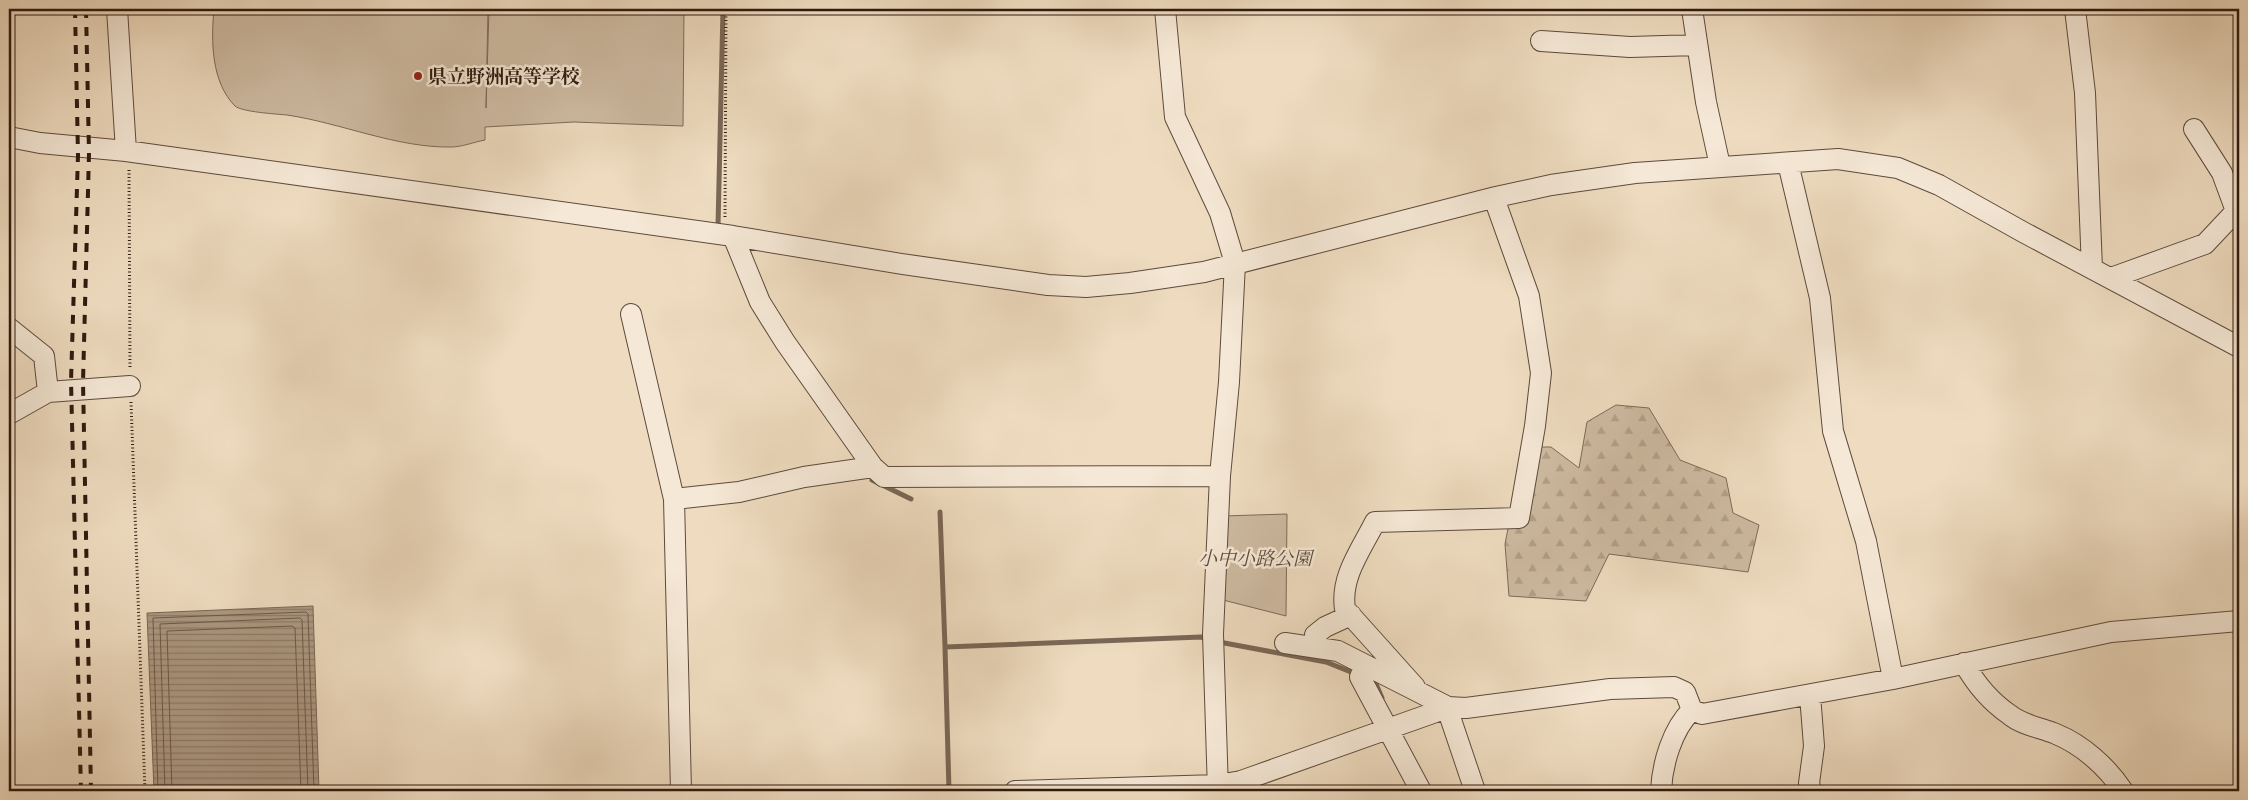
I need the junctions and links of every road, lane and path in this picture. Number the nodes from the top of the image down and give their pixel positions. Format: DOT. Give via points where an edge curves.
graph roads {
  1 [pos="117,9"];
  2 [pos="726,9"];
  3 [pos="1165,9"];
  4 [pos="1692,9"];
  5 [pos="2075,9"];
  6 [pos="1540,41"];
  7 [pos="1697,45"];
  8 [pos="2194,129"];
  9 [pos="9,137"];
  10 [pos="126,151"];
  11 [pos="1788,163"];
  12 [pos="1720,166"];
  13 [pos="1494,198"];
  14 [pos="2237,211"];
  15 [pos="733,236"];
  16 [pos="1235,263"];
  17 [pos="2092,269"];
  18 [pos="2111,278"];
  19 [pos="631,314"];
  20 [pos="9,328"];
  21 [pos="2239,347"];
  22 [pos="130,386"];
  23 [pos="48,392"];
  24 [pos="9,414"];
  25 [pos="873,467"];
  26 [pos="1220,476"];
  27 [pos="674,499"];
  28 [pos="1351,616"];
  29 [pos="2239,621"];
  30 [pos="1286,643"];
  31 [pos="1315,647"];
  32 [pos="1964,663"];
  33 [pos="1365,665"];
  34 [pos="1893,679"];
  35 [pos="1420,693"];
  36 [pos="1810,695"];
  37 [pos="1692,710"];
  38 [pos="1388,728"];
  39 [pos="1218,788"];
  40 [pos="145,791"];
  41 [pos="681,791"];
  42 [pos="1015,791"];
  43 [pos="1421,791"];
  44 [pos="1475,791"];
  45 [pos="1661,791"];
  46 [pos="1811,791"];
  47 [pos="2123,791"];
  1 -- 10 [label="street"];
  2 -- 15 [label="path" via="725,223"];
  3 -- 16 [label="street" via="1175,117 1220,213"];
  4 -- 7 [label="street"];
  5 -- 17 [label="street" via="2085,92"];
  6 -- 7 [label="street" via="1630,47"];
  7 -- 12 [label="street"];
  8 -- 14 [label="street" via="2222,173"];
  9 -- 10 [label="street"];
  10 -- 15 [label="street"];
  10 -- 22 [label="path" via="129,162"];
  11 -- 12 [label="street"];
  11 -- 17 [label="street" via="1838,159 1898,168 1939,184"];
  11 -- 34 [label="street" via="1820,298 1833,431 1866,541"];
  12 -- 13 [label="street" via="1635,173 1551,185"];
  13 -- 16 [label="street"];
  13 -- 28 [label="street" via="1529,296 1541,373 1519,518 1376,522 1346,579 1343,595 1345,609"];
  14 -- 18 [label="street" via="2205,244"];
  15 -- 16 [label="street" via="1048,285 1086,287 1130,283 1204,272"];
  15 -- 25 [label="street" via="765,310"];
  16 -- 26 [label="street"];
  17 -- 18 [label="street"];
  18 -- 21 [label="street"];
  19 -- 27 [label="street"];
  20 -- 23 [label="street" via="44,356"];
  22 -- 23 [label="street"];
  22 -- 40 [label="path"];
  23 -- 24 [label="street"];
  25 -- 26 [label="street" via="884,477 902,478"];
  25 -- 27 [label="street" via="804,477 739,492"];
  26 -- 39 [label="street" via="1213,634"];
  27 -- 41 [label="street"];
  28 -- 31 [label="street" via="1324,627 1316,634"];
  28 -- 35 [label="street"];
  29 -- 32 [label="street" via="2110,632"];
  30 -- 31 [label="street"];
  31 -- 33 [label="street" via="1338,651"];
  32 -- 34 [label="street"];
  32 -- 47 [label="street" via="1974,680 2010,716 2059,735 2089,754 2113,775"];
  33 -- 35 [label="street"];
  33 -- 38 [label="street" via="1360,677"];
  34 -- 36 [label="street"];
  35 -- 37 [label="street" via="1448,707 1466,708 1610,689 1674,687 1685,692"];
  36 -- 37 [label="street" via="1702,714"];
  36 -- 46 [label="street" via="1814,746 1808,783"];
  37 -- 45 [label="street" via="1685,717 1671,746"];
  38 -- 39 [label="street"];
  38 -- 43 [label="street"];
  38 -- 44 [label="street" via="1447,708"];
  39 -- 42 [label="street"];
}
